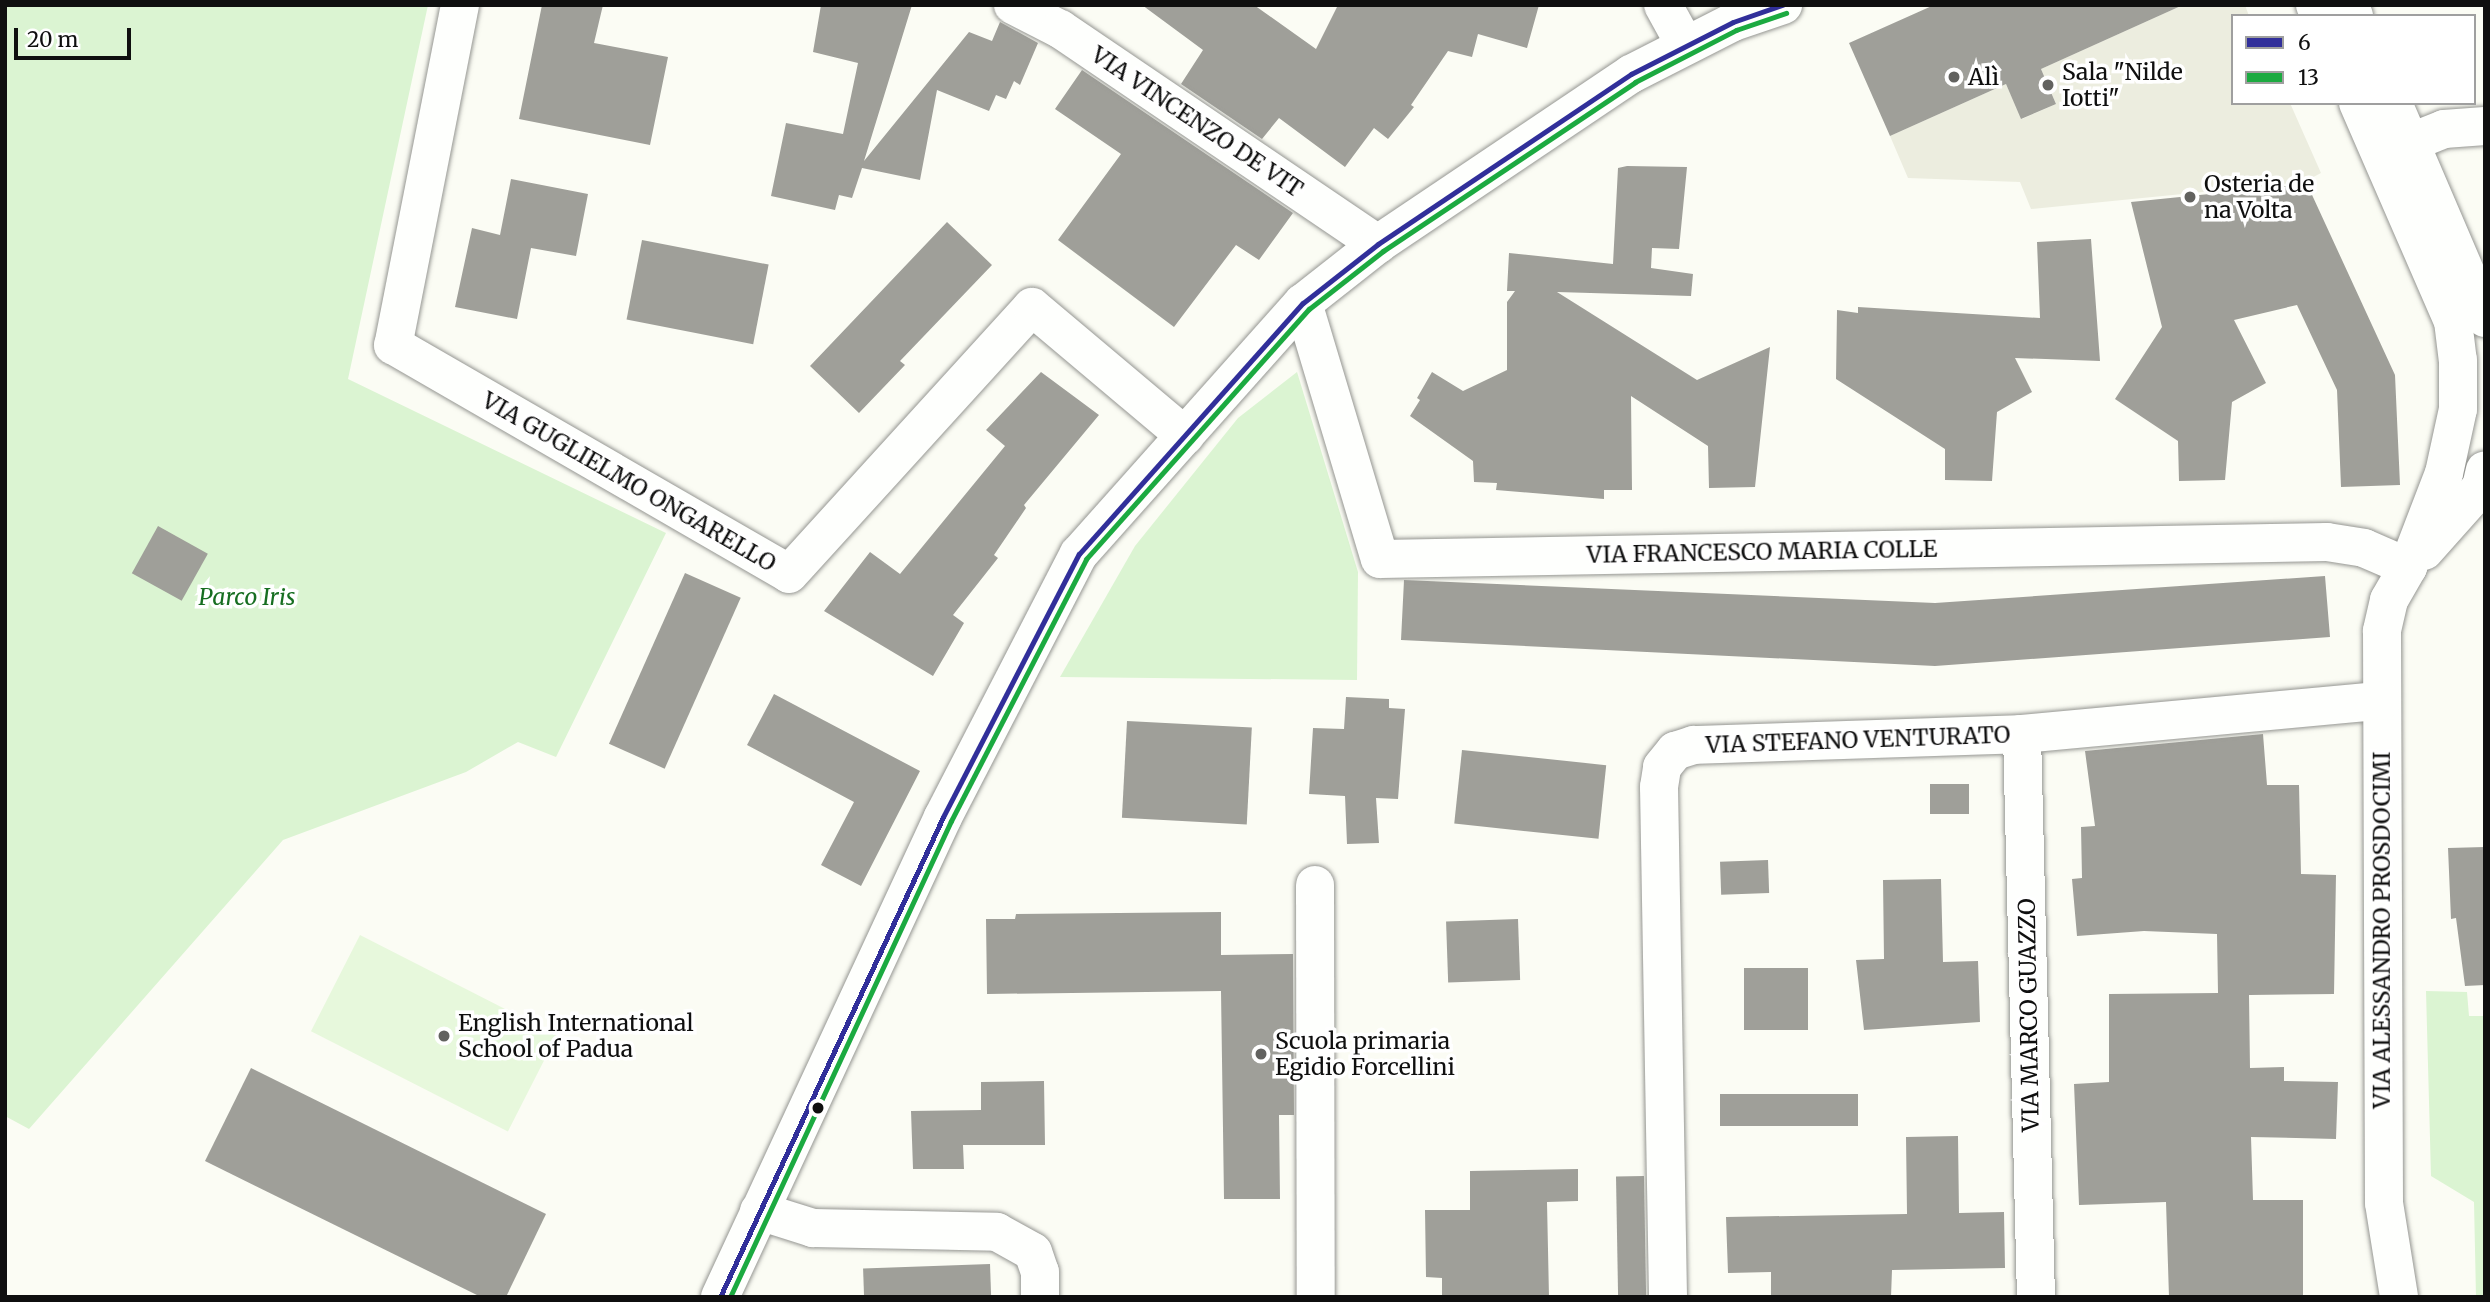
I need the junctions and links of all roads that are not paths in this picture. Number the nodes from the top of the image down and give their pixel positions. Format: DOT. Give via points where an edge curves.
graph roads {
  1 [pos="460,5"];
  2 [pos="1013,5"];
  3 [pos="1663,5"];
  4 [pos="1783,5"];
  5 [pos="1685,45"];
  6 [pos="2360,105"];
  7 [pos="2393,105"];
  8 [pos="2485,126"];
  9 [pos="2395,148"];
  10 [pos="1378,244"];
  11 [pos="1303,303"];
  12 [pos="2485,318"];
  13 [pos="2472,359"];
  14 [pos="1185,436"];
  15 [pos="2485,470"];
  16 [pos="2408,567"];
  17 [pos="2381,701"];
  18 [pos="2022,734"];
  19 [pos="1315,886"];
  20 [pos="758,1211"];
  21 [pos="720,1297"];
  22 [pos="1040,1297"];
  23 [pos="1316,1297"];
  24 [pos="1668,1297"];
  25 [pos="2036,1297"];
  26 [pos="2399,1297"];
  1 -- 14 [label="street, VIA GUGLIELMO ONGARELLO" via="393,345 789,574 1032,307"];
  2 -- 10 [label="street, VIA VINCENZO DE VIT" via="1060,29"];
  3 -- 5 [label="street"];
  4 -- 5 [label="street"];
  5 -- 10 [label="street" via="1544,130"];
  6 -- 9 [label="street, VIA ALESSANDRO PROSDOCIMI"];
  7 -- 9 [label="street, VIA ALESSANDRO PROSDOCIMI"];
  8 -- 9 [label="street" via="2444,129"];
  9 -- 12 [label="street, VIA ALESSANDRO PROSDOCIMI"];
  9 -- 13 [label="street, VIA ALESSANDRO PROSDOCIMI" via="2453,321"];
  10 -- 11 [label="street"];
  11 -- 14 [label="street"];
  11 -- 16 [label="street, VIA FRANCESCO MARIA COLLE" via="1380,559 2327,542 2364,548"];
  13 -- 16 [label="street, VIA ALESSANDRO PROSDOCIMI" via="2444,473"];
  14 -- 20 [label="street" via="1079,554 943,817"];
  15 -- 16 [label="street, VIA ALESSANDRO PROSDOCIMI" via="2481,487"];
  16 -- 17 [label="street, VIA ALESSANDRO PROSDOCIMI" via="2389,600 2382,631"];
  17 -- 18 [label="street, VIA STEFANO VENTURATO"];
  17 -- 26 [label="street, VIA ALESSANDRO PROSDOCIMI" via="2384,1203"];
  18 -- 24 [label="street, VIA STEFANO VENTURATO" via="1694,745 1675,751 1662,767"];
  18 -- 25 [label="street, VIA MARCO GUAZZO"];
  19 -- 23 [label="street"];
  20 -- 21 [label="street"];
  20 -- 22 [label="street" via="813,1228 996,1232 1032,1252 1040,1272"];
}
